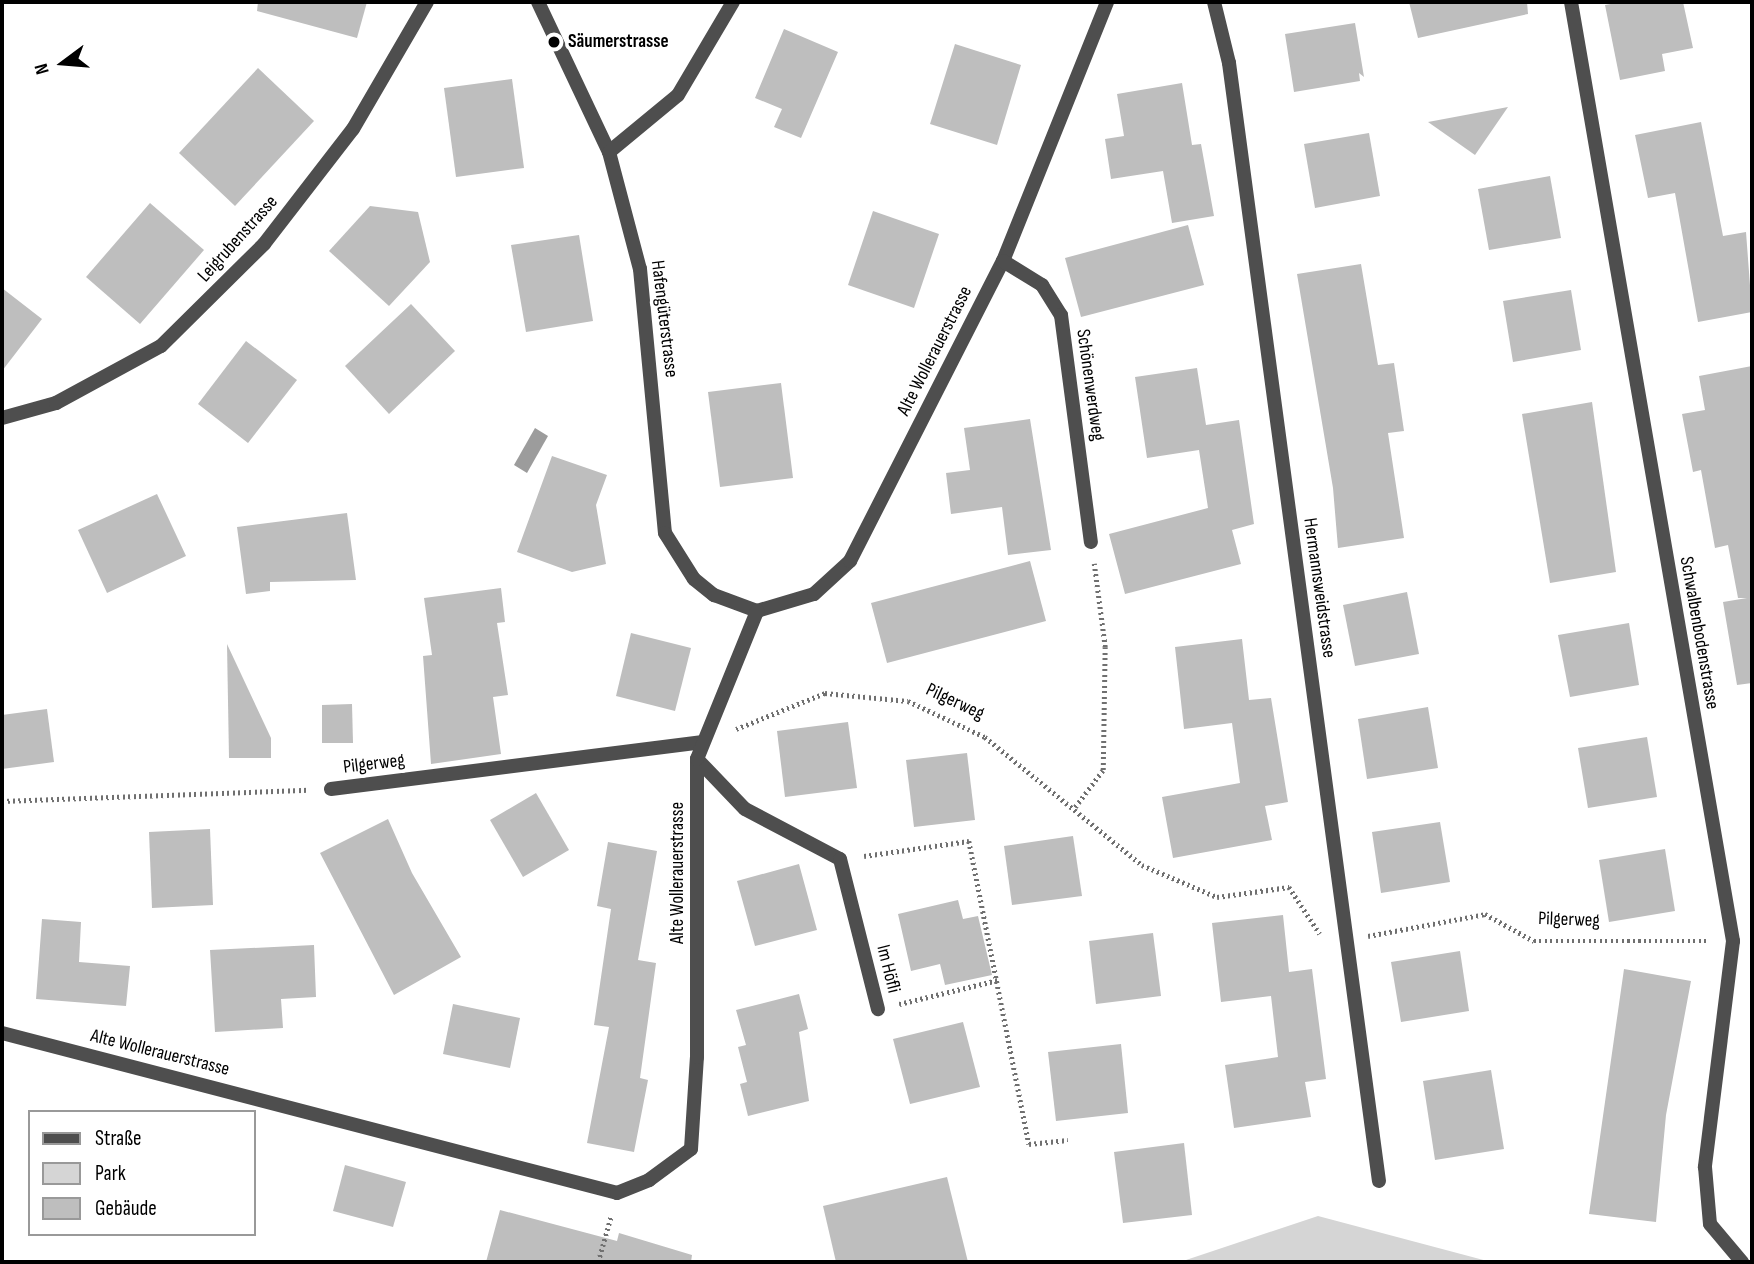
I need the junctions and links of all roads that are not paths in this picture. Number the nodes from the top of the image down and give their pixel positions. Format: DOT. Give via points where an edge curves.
graph roads {
  1 [pos="427,2"];
  2 [pos="538,2"];
  3 [pos="733,2"];
  4 [pos="1107,2"];
  5 [pos="1214,2"];
  6 [pos="1571,2"];
  7 [pos="609,152"];
  8 [pos="1003,261"];
  9 [pos="2,418"];
  10 [pos="1091,542"];
  11 [pos="757,611"];
  12 [pos="703,742"];
  13 [pos="697,759"];
  14 [pos="331,789"];
  15 [pos="878,1009"];
  16 [pos="2,1033"];
  17 [pos="1380,1181"];
  18 [pos="1742,1262"];
  1 -- 9 [label="street, Leigrubenstrasse" via="353,129 264,244 161,346 56,403"];
  2 -- 7 [label="street, Hafengüterstrasse"];
  3 -- 7 [label="street" via="678,95"];
  4 -- 8 [label="street, Alte Wollerauerstrasse"];
  5 -- 17 [label="street, Hermannsweidstrasse" via="1229,64"];
  6 -- 18 [label="street, Schwalbenbodenstrasse" via="1732,941 1705,1167 1710,1224"];
  7 -- 11 [label="street, Hafengüterstrasse" via="640,269 665,533 694,579 714,595"];
  8 -- 10 [label="street, Schönenwerdweg" via="1042,285 1061,315"];
  8 -- 11 [label="street, Alte Wollerauerstrasse" via="850,561 814,594"];
  11 -- 12 [label="street, Alte Wollerauerstrasse"];
  12 -- 13 [label="street, Alte Wollerauerstrasse"];
  12 -- 14 [label="street, Pilgerweg"];
  13 -- 15 [label="street, Im Höfli" via="745,809 840,859"];
  13 -- 16 [label="street, Alte Wollerauerstrasse" via="697,1057 691,1149 649,1180 617,1193"];
}
